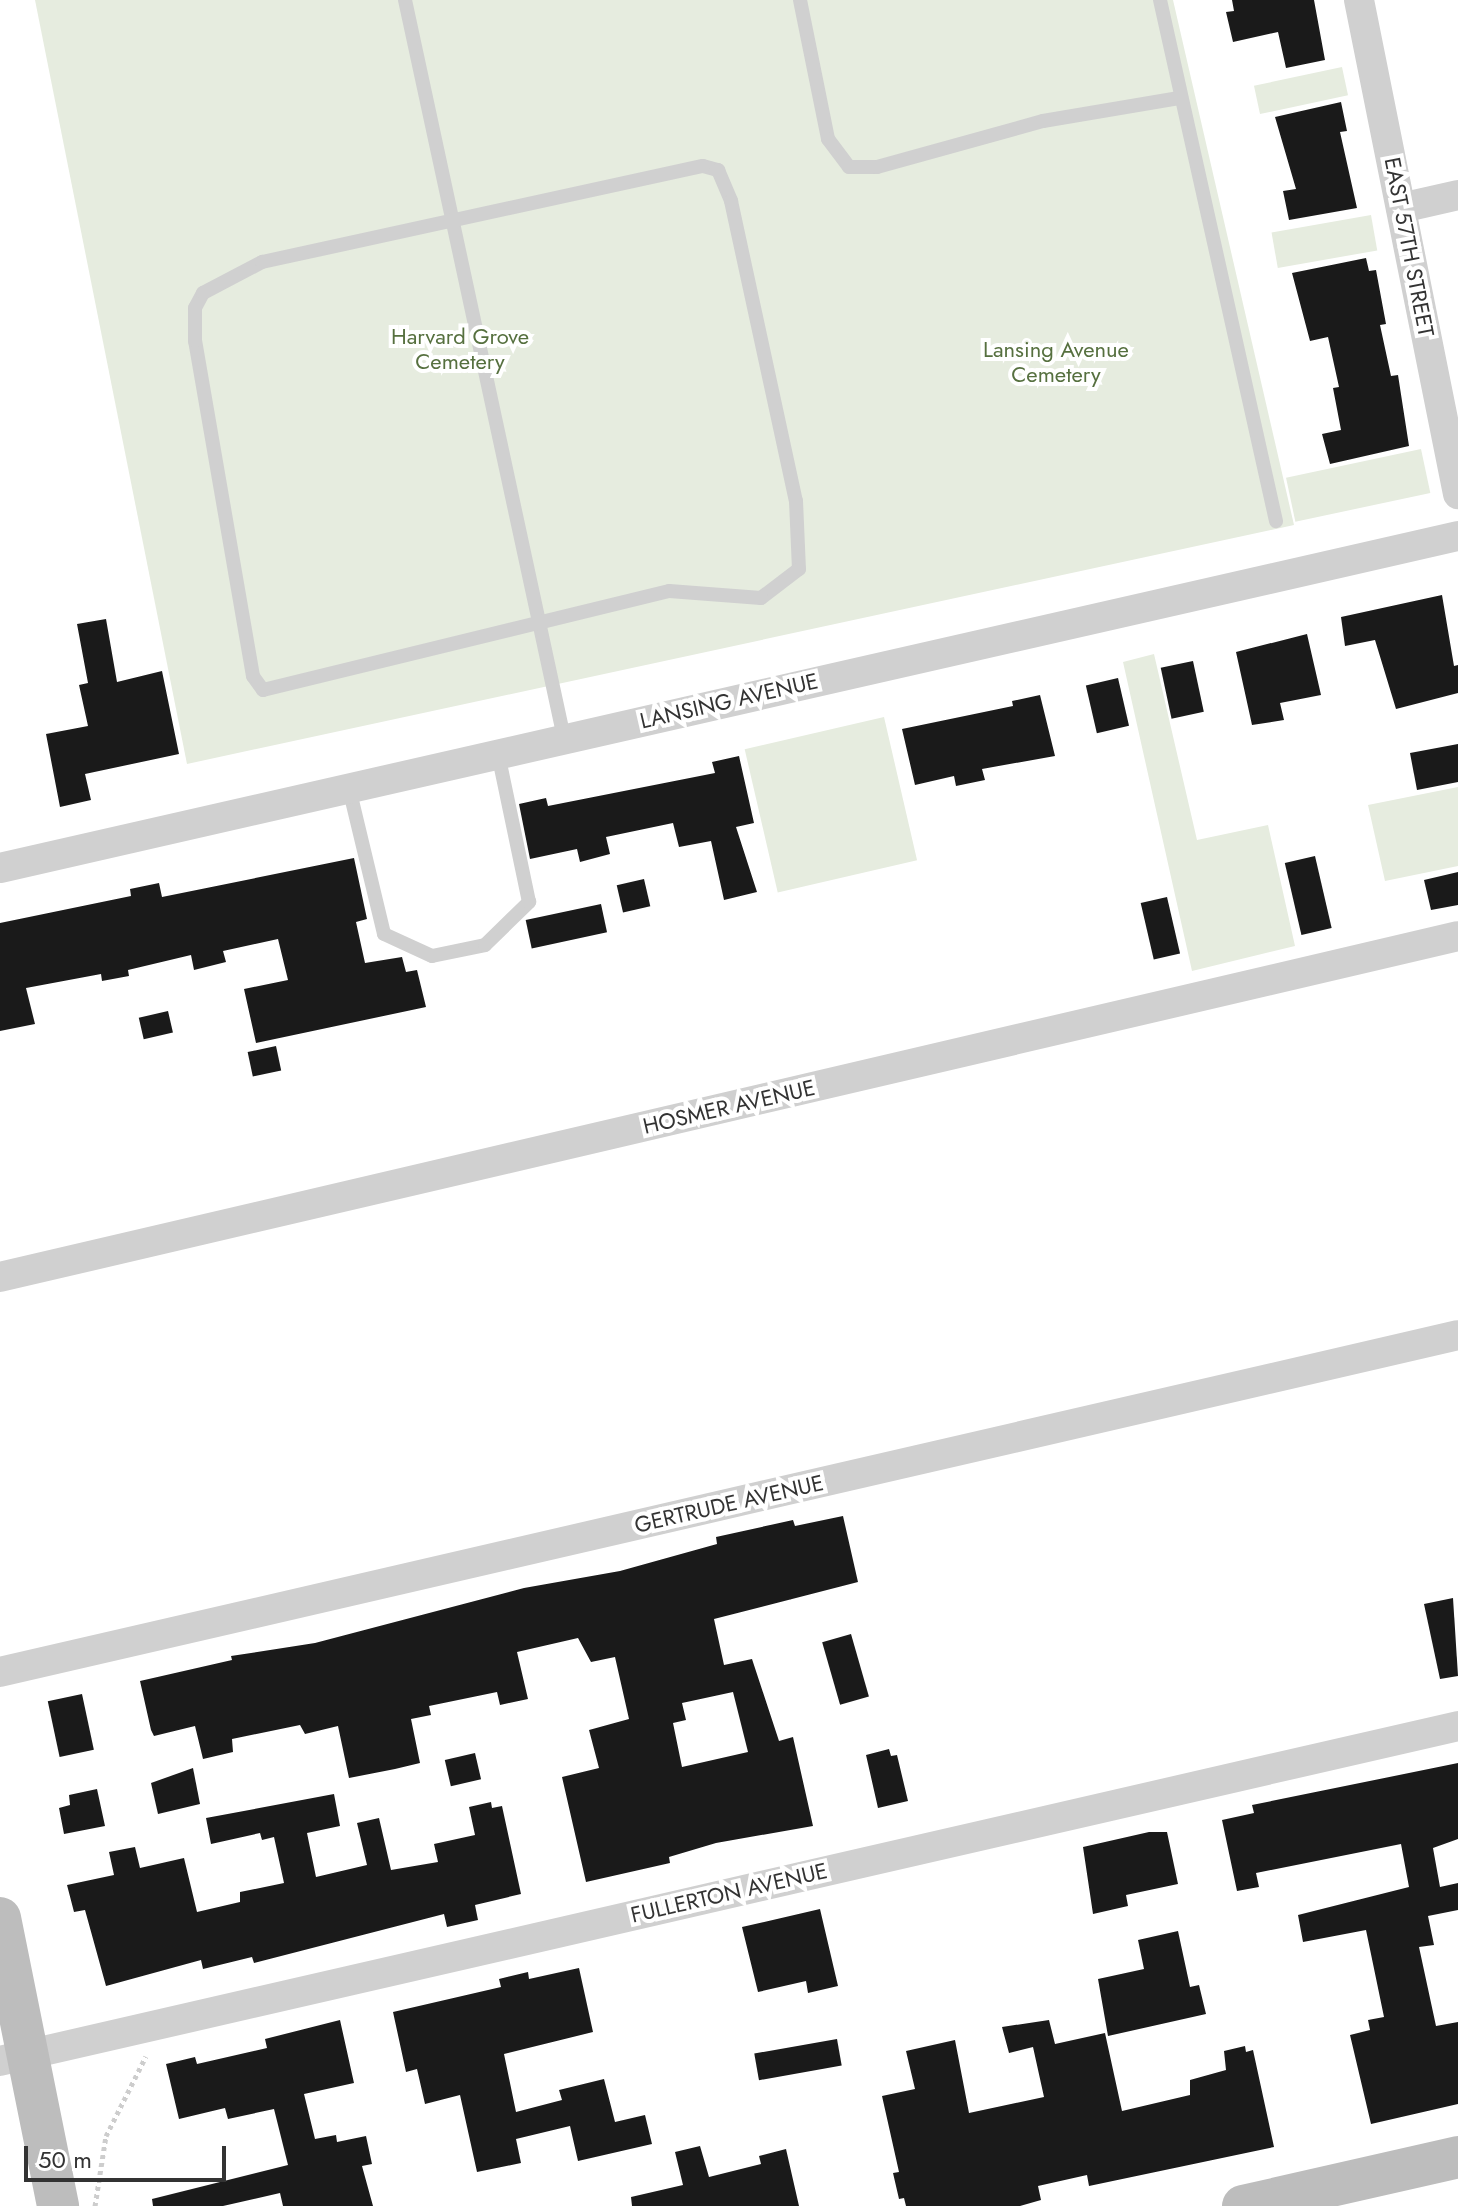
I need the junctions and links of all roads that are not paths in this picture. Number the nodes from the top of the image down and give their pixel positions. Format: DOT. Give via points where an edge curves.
graph roads {
  1 [pos="405,0"];
  2 [pos="800,0"];
  3 [pos="1160,0"];
  4 [pos="1359,0"];
  5 [pos="1179,98"];
  6 [pos="1458,195"];
  7 [pos="1401,208"];
  8 [pos="452,218"];
  9 [pos="1458,494"];
  10 [pos="1276,521"];
  11 [pos="1458,536"];
  12 [pos="537,622"];
  13 [pos="564,738"];
  14 [pos="498,753"];
  15 [pos="349,788"];
  16 [pos="0,868"];
  17 [pos="1458,936"];
  18 [pos="0,1277"];
  19 [pos="1458,1335"];
  20 [pos="0,1672"];
  21 [pos="1458,1726"];
  22 [pos="0,1918"];
  23 [pos="13,2058"];
  24 [pos="1458,2157"];
  25 [pos="1309,2199"];
  26 [pos="58,2206"];
  27 [pos="1243,2206"];
  1 -- 8 [label="lane"];
  2 -- 5 [label="lane" via="828,139 834,154 849,167 877,167 1043,121"];
  3 -- 5 [label="lane"];
  4 -- 7 [label="street, EAST 57TH STREET"];
  5 -- 10 [label="lane"];
  6 -- 7 [label="street"];
  7 -- 9 [label="street, EAST 57TH STREET"];
  8 -- 12 [label="lane"];
  8 -- 12 [label="lane" via="262,262 216,282 195,308 195,341 253,676 263,690"];
  8 -- 12 [label="lane" via="703,166 718,170 731,201 796,501 799,569 761,598 669,591"];
  11 -- 13 [label="street, LANSING AVENUE"];
  12 -- 13 [label="lane"];
  13 -- 14 [label="street, LANSING AVENUE"];
  14 -- 15 [label="street, LANSING AVENUE"];
  14 -- 15 [label="lane" via="529,902 485,945 432,956 384,934"];
  15 -- 16 [label="street, LANSING AVENUE"];
  17 -- 18 [label="street, HOSMER AVENUE"];
  19 -- 20 [label="street, GERTRUDE AVENUE"];
  21 -- 23 [label="street, FULLERTON AVENUE"];
  22 -- 23 [label="street"];
  23 -- 26 [label="street"];
  24 -- 25 [label="street"];
  25 -- 27 [label="street"];
}
